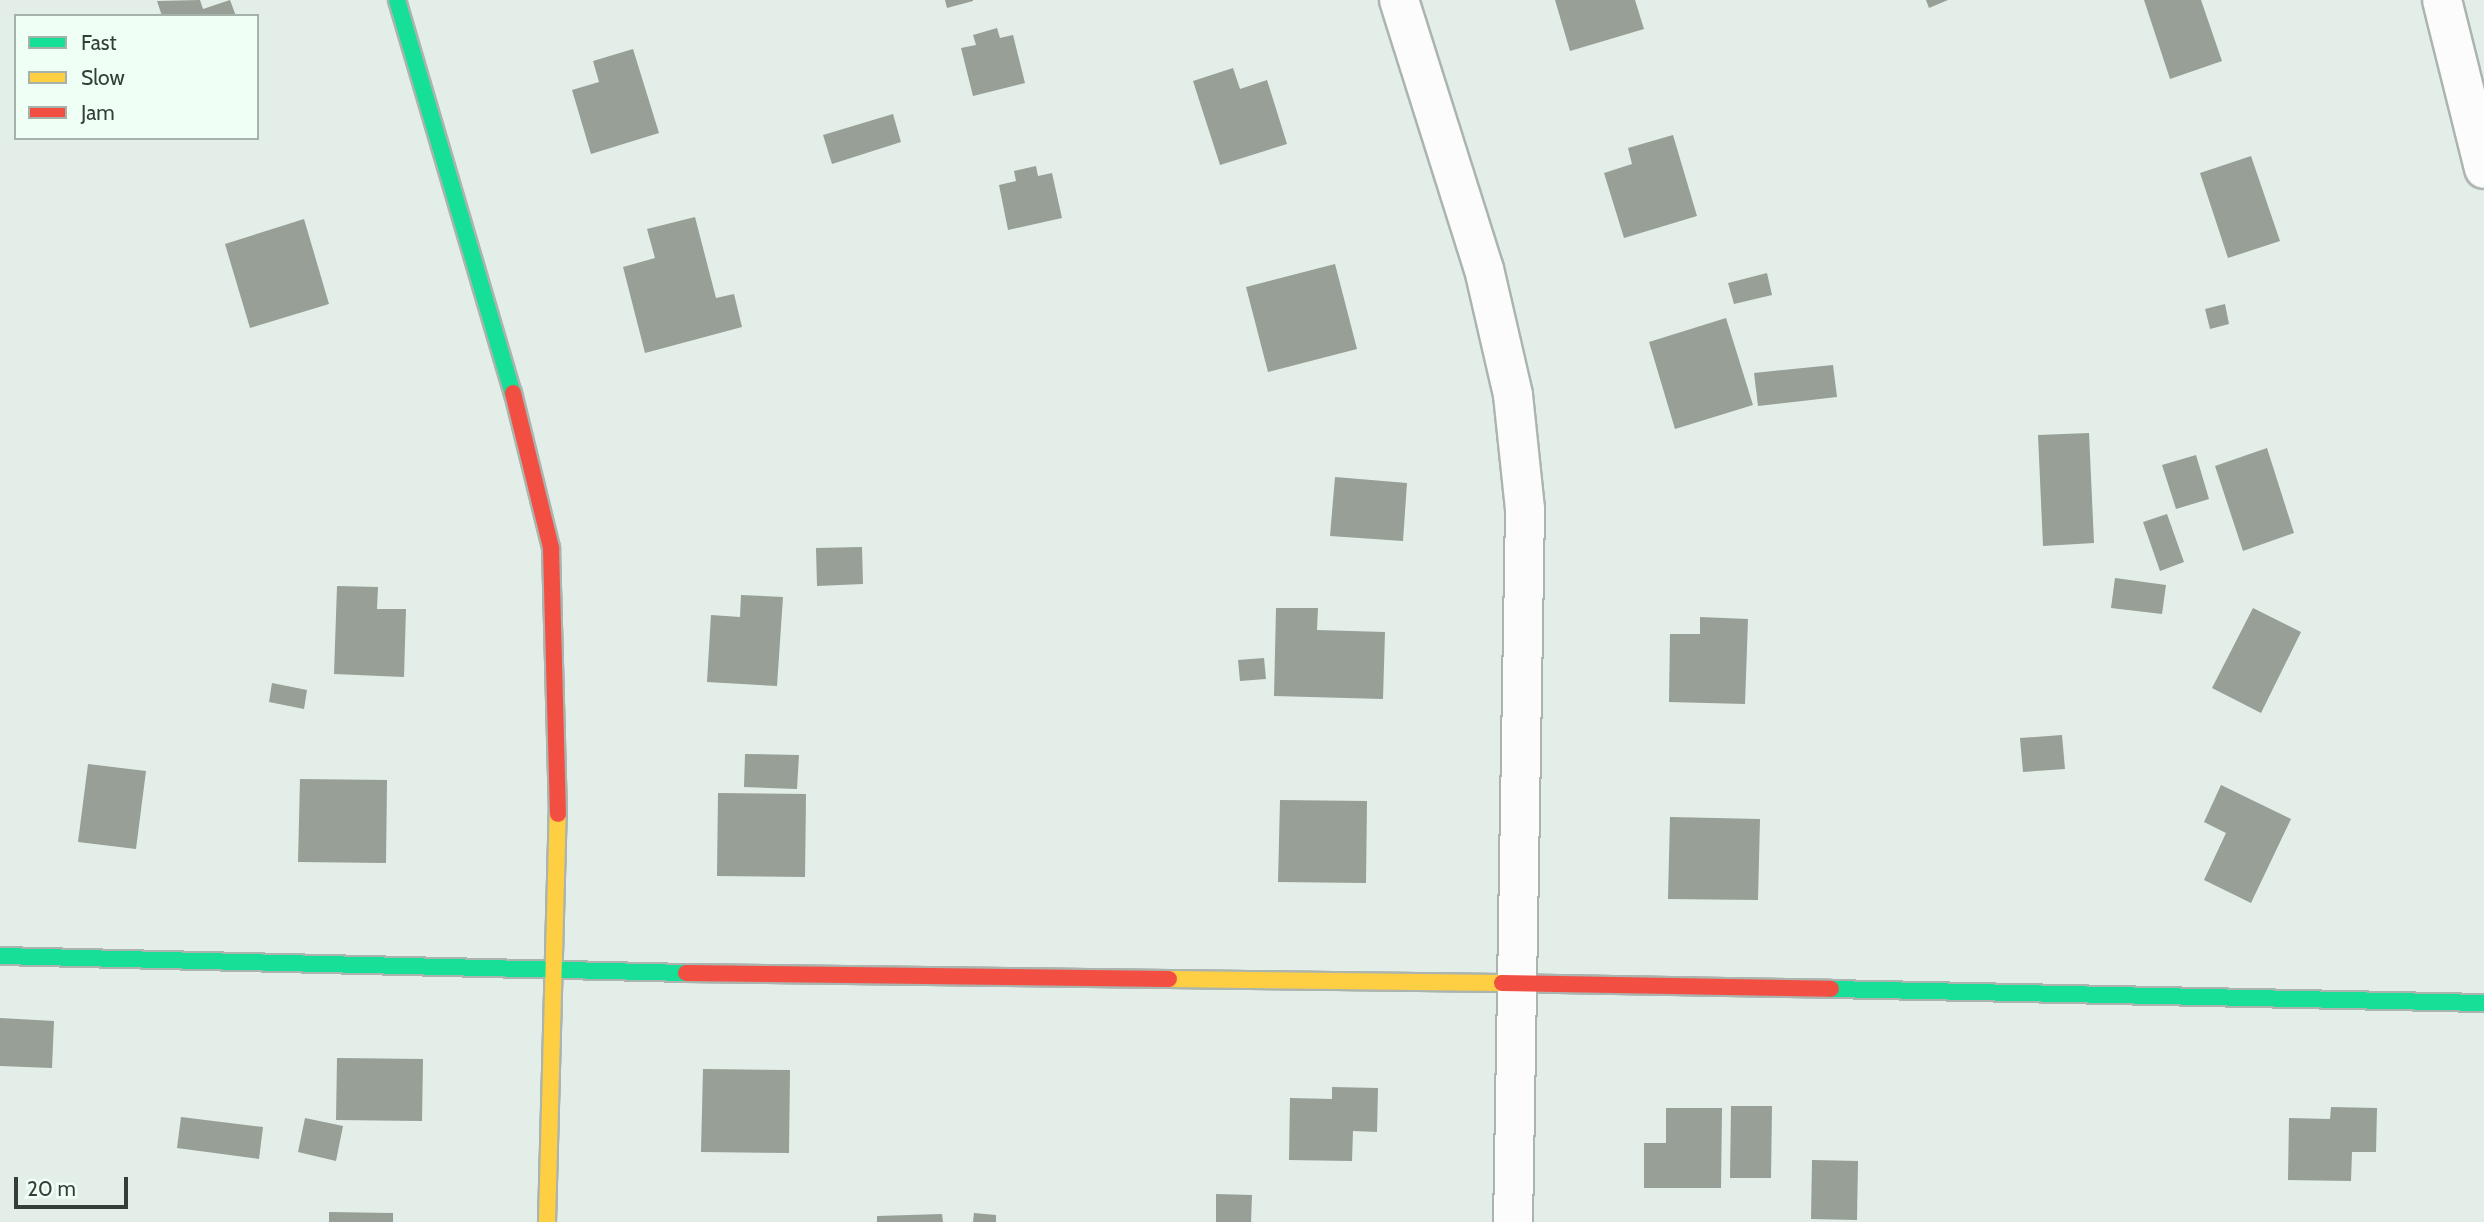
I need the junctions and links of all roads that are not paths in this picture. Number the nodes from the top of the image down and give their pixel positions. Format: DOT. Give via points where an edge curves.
graph roads {
  1 [pos="397,0"];
  2 [pos="1399,0"];
  3 [pos="2442,0"];
  4 [pos="2484,169"];
  5 [pos="0,956"];
  6 [pos="554,971"];
  7 [pos="1518,983"];
  8 [pos="2484,1003"];
  9 [pos="547,1222"];
  10 [pos="1513,1222"];
  1 -- 6 [label="street" via="502,348 551,548 559,767"];
  2 -- 7 [label="street" via="1484,269 1513,395 1525,509"];
  3 -- 4 [label="street"];
  5 -- 6 [label="street"];
  6 -- 7 [label="street"];
  6 -- 9 [label="street"];
  7 -- 8 [label="street"];
  7 -- 10 [label="street"];
}
